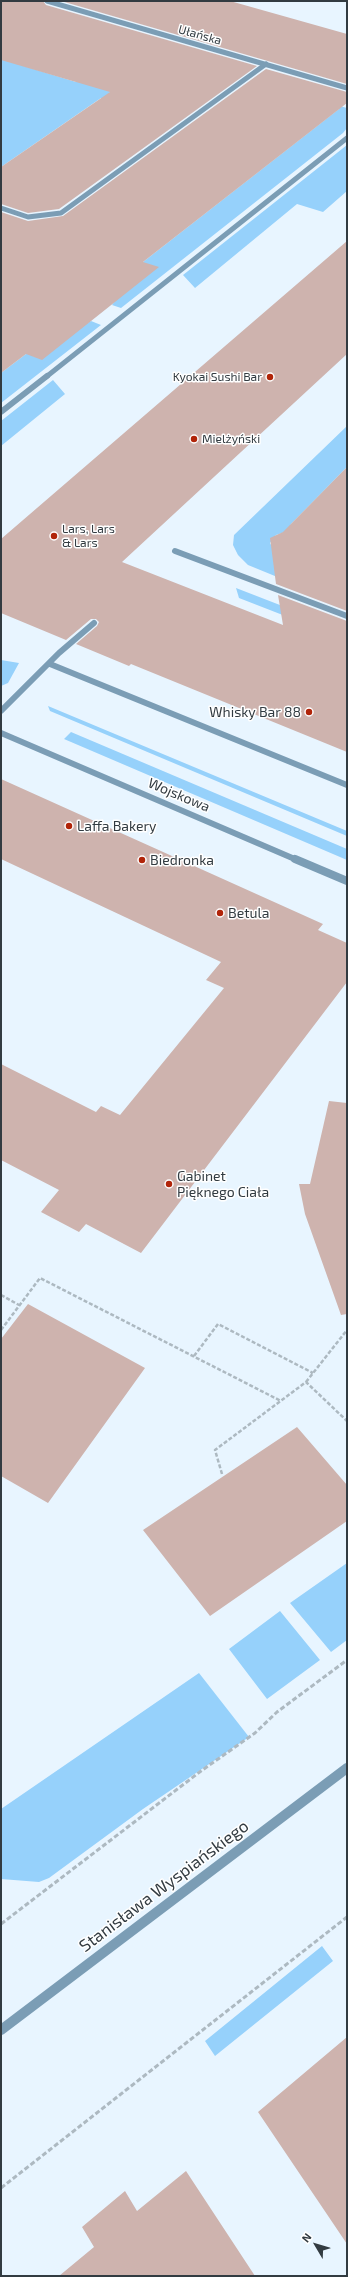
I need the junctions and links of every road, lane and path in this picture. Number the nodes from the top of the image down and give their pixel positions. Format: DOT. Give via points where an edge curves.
graph roads {
  1 [pos="47,1"];
  2 [pos="266,64"];
  3 [pos="347,88"];
  4 [pos="347,138"];
  5 [pos="1,208"];
  6 [pos="1,412"];
  7 [pos="175,551"];
  8 [pos="347,616"];
  9 [pos="94,623"];
  10 [pos="50,664"];
  11 [pos="1,711"];
  12 [pos="1,733"];
  13 [pos="347,785"];
  14 [pos="347,881"];
  15 [pos="1,1295"];
  16 [pos="19,1306"];
  17 [pos="1,1330"];
  18 [pos="347,1330"];
  19 [pos="194,1356"];
  20 [pos="313,1373"];
  21 [pos="306,1382"];
  22 [pos="281,1401"];
  23 [pos="347,1421"];
  24 [pos="222,1474"];
  25 [pos="347,1660"];
  26 [pos="347,1768"];
  27 [pos="347,1917"];
  28 [pos="1,1924"];
  29 [pos="1,2030"];
  30 [pos="1,2188"];
  1 -- 2 [label="street, Ułańska"];
  2 -- 3 [label="street, Ułańska"];
  2 -- 5 [label="street" via="61,213 28,217"];
  4 -- 6 [label="street"];
  7 -- 8 [label="street"];
  9 -- 10 [label="street"];
  10 -- 11 [label="street"];
  10 -- 13 [label="street"];
  12 -- 14 [label="street, Wojskowa"];
  15 -- 16 [label="path"];
  16 -- 17 [label="path"];
  16 -- 19 [label="path" via="40,1278"];
  18 -- 20 [label="path"];
  19 -- 20 [label="path" via="218,1324"];
  19 -- 22 [label="path"];
  20 -- 21 [label="path"];
  21 -- 22 [label="path"];
  21 -- 23 [label="path"];
  22 -- 24 [label="path" via="216,1450"];
  25 -- 28 [label="path" via="277,1712 255,1733 201,1771"];
  26 -- 29 [label="street, Stanisława Wyspiańskiego"];
  27 -- 30 [label="path"];
}
